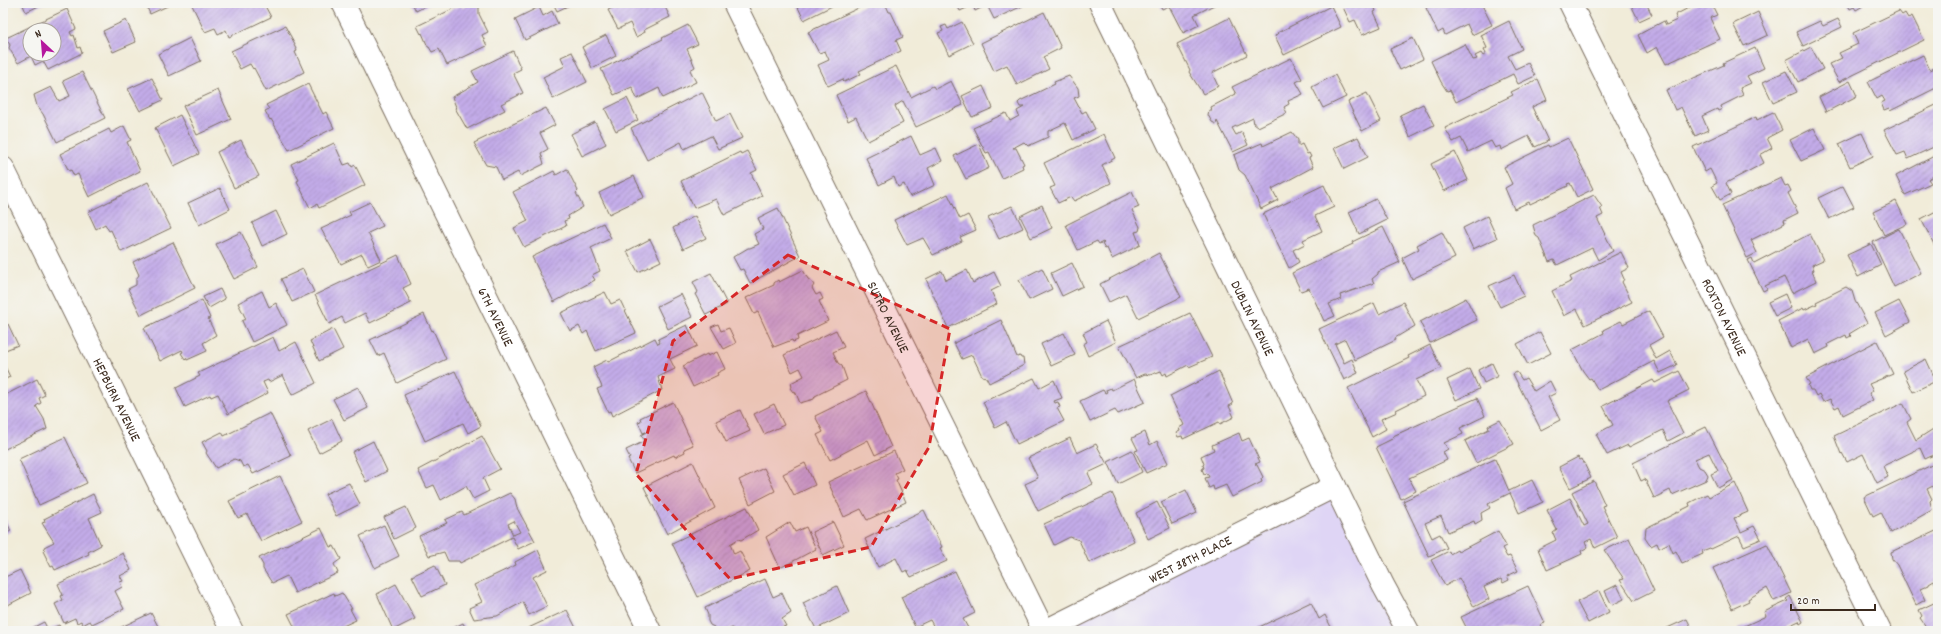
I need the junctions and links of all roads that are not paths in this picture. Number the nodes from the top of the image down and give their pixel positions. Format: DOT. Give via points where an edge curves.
graph roads {
  1 [pos="343,3"];
  2 [pos="734,3"];
  3 [pos="1100,3"];
  4 [pos="1570,3"];
  5 [pos="3,168"];
  6 [pos="1335,486"];
  7 [pos="232,631"];
  8 [pos="650,631"];
  9 [pos="1045,631"];
  10 [pos="1408,631"];
  11 [pos="1880,631"];
  1 -- 8 [label="street, 6TH AVENUE"];
  2 -- 9 [label="street, SUTRO AVENUE"];
  3 -- 6 [label="street, DUBLIN AVENUE"];
  4 -- 11 [label="street, ROXTON AVENUE"];
  5 -- 7 [label="street, HEPBURN AVENUE"];
  6 -- 9 [label="street, WEST 38TH PLACE"];
  6 -- 10 [label="street, DUBLIN AVENUE"];
}
